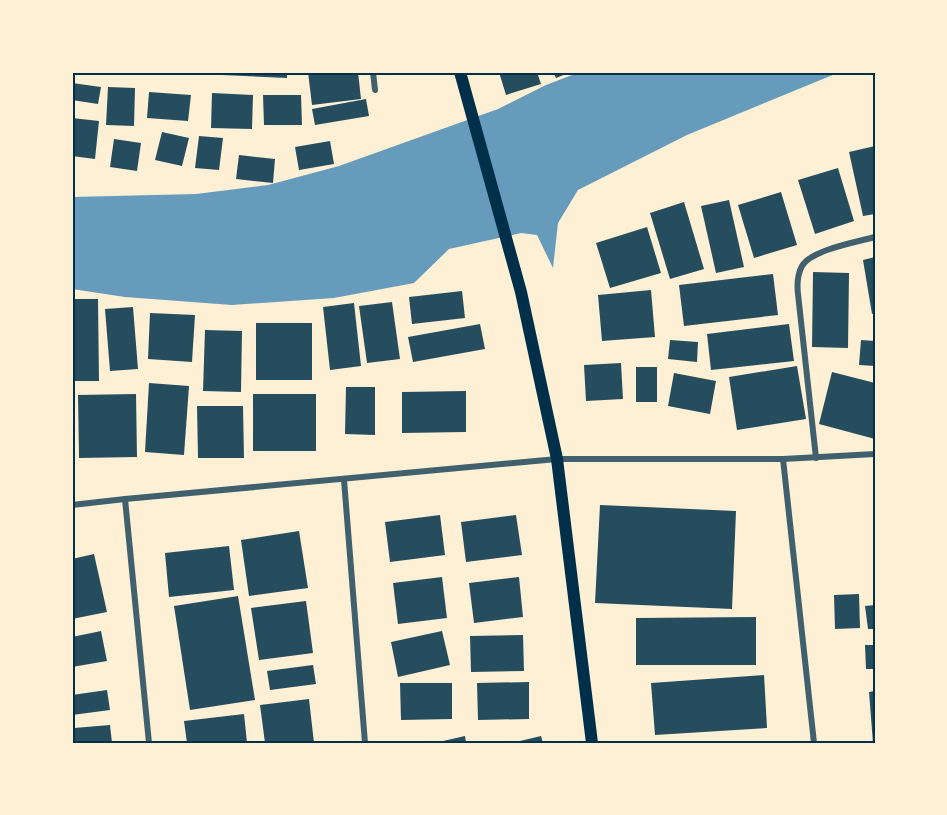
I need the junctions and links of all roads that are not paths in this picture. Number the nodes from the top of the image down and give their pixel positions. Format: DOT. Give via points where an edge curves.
graph roads {
  1 [pos="373,72"];
  2 [pos="460,72"];
  3 [pos="375,90"];
  4 [pos="875,237"];
  5 [pos="875,454"];
  6 [pos="816,458"];
  7 [pos="557,459"];
  8 [pos="783,459"];
  9 [pos="344,480"];
  10 [pos="125,499"];
  11 [pos="72,505"];
  12 [pos="149,743"];
  13 [pos="365,743"];
  14 [pos="592,743"];
  15 [pos="814,743"];
  1 -- 3 [label="street"];
  2 -- 7 [label="main road" via="521,292"];
  4 -- 6 [label="street" via="820,253 802,264 799,273"];
  5 -- 6 [label="street"];
  6 -- 8 [label="street"];
  7 -- 8 [label="street"];
  7 -- 9 [label="street"];
  7 -- 14 [label="main road"];
  8 -- 15 [label="street"];
  9 -- 10 [label="street"];
  9 -- 13 [label="street"];
  10 -- 11 [label="street"];
  10 -- 12 [label="street"];
}
